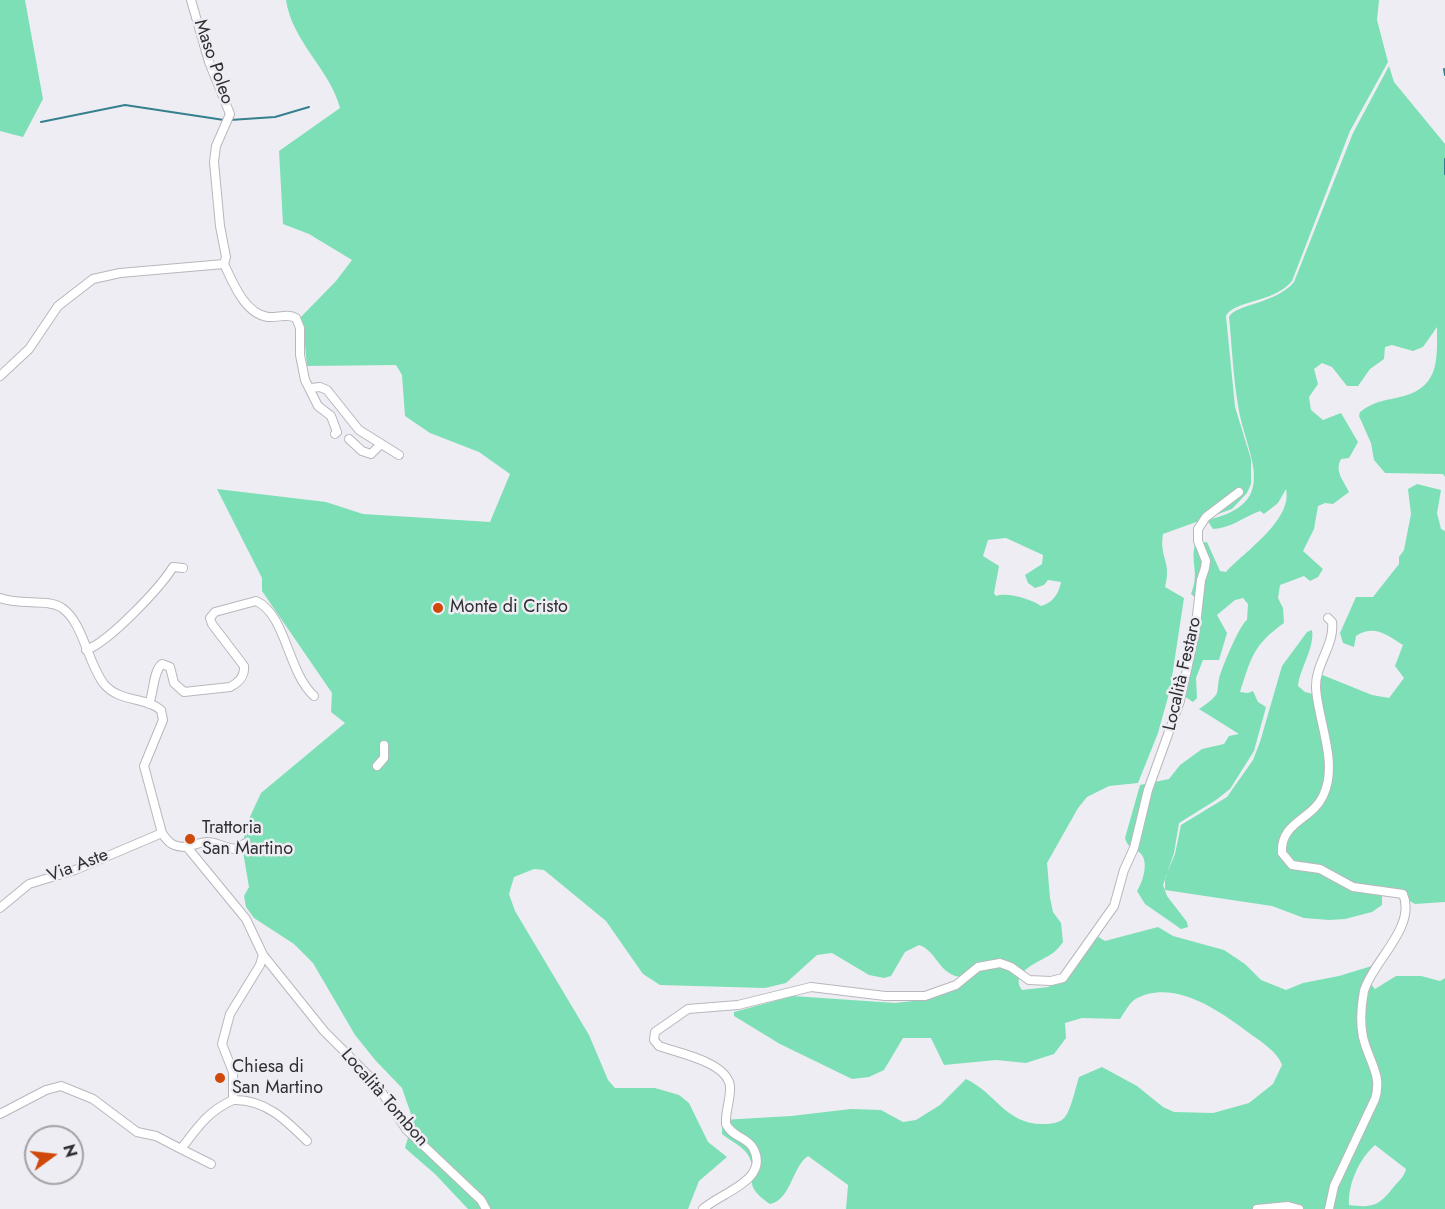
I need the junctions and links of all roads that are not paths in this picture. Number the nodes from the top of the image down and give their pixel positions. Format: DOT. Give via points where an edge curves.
graph roads {
  1 [pos="191,0"];
  2 [pos="224,264"];
  3 [pos="0,376"];
  4 [pos="311,388"];
  5 [pos="334,434"];
  6 [pos="349,439"];
  7 [pos="381,444"];
  8 [pos="399,455"];
  9 [pos="1239,492"];
  10 [pos="183,568"];
  11 [pos="0,598"];
  12 [pos="1328,618"];
  13 [pos="86,650"];
  14 [pos="314,696"];
  15 [pos="149,704"];
  16 [pos="384,744"];
  17 [pos="377,766"];
  18 [pos="162,833"];
  19 [pos="246,843"];
  20 [pos="187,847"];
  21 [pos="0,908"];
  22 [pos="263,955"];
  23 [pos="233,1100"];
  24 [pos="0,1114"];
  25 [pos="307,1141"];
  26 [pos="180,1149"];
  27 [pos="211,1164"];
  28 [pos="486,1209"];
  29 [pos="703,1209"];
  30 [pos="1257,1209"];
  31 [pos="1299,1209"];
  32 [pos="1329,1209"];
  1 -- 2 [label="street, Maso Poleo" via="209,62 230,114 216,146 214,162"];
  2 -- 3 [label="street" via="93,279 58,306 29,349"];
  2 -- 4 [label="street" via="242,298 255,310 269,317 296,318 300,328 300,359"];
  4 -- 5 [label="street" via="318,406 331,416 337,432"];
  4 -- 7 [label="street" via="327,390 352,423"];
  6 -- 7 [label="street" via="371,454"];
  7 -- 8 [label="street"];
  9 -- 29 [label="street, Località Festaro" via="1206,517 1198,529 1206,561 1196,633 1168,738 1148,790 1114,906 1061,980 1029,980 1000,963 978,968 956,985 925,996 885,996 811,987 738,1005 688,1009 654,1034 654,1040 659,1046 703,1060 727,1079 730,1096 726,1124 734,1135 751,1145 756,1156 756,1170 747,1181"];
  10 -- 13 [label="street" via="173,567 149,597"];
  11 -- 13 [label="street" via="63,608"];
  12 -- 32 [label="street" via="1333,636 1320,662 1316,686 1327,758 1326,790 1317,805 1288,829 1282,853 1292,865 1320,869 1353,887 1403,894 1406,908 1396,938 1364,993 1363,1039 1378,1086 1334,1186"];
  13 -- 15 [label="street" via="106,686 119,696"];
  14 -- 15 [label="street" via="294,668 281,632 256,601 215,612 210,618 244,666 236,683 184,692 174,683 170,668 162,664 156,669"];
  15 -- 18 [label="street" via="163,714 144,766"];
  16 -- 17 [label="street" via="384,758"];
  18 -- 20 [label="street" via="170,845"];
  18 -- 21 [label="street, Via Aste" via="75,870 29,884"];
  19 -- 20 [label="street" via="234,849 215,840"];
  20 -- 22 [label="street" via="246,919"];
  22 -- 23 [label="street" via="230,1014 222,1044 233,1072"];
  22 -- 28 [label="street, Località Tombon" via="324,1031 375,1082 406,1129"];
  23 -- 25 [label="street" via="274,1111"];
  23 -- 26 [label="street" via="206,1116"];
  24 -- 26 [label="street" via="61,1086 93,1099 137,1132 156,1136"];
  26 -- 27 [label="street"];
  30 -- 31 [label="street"];
}
